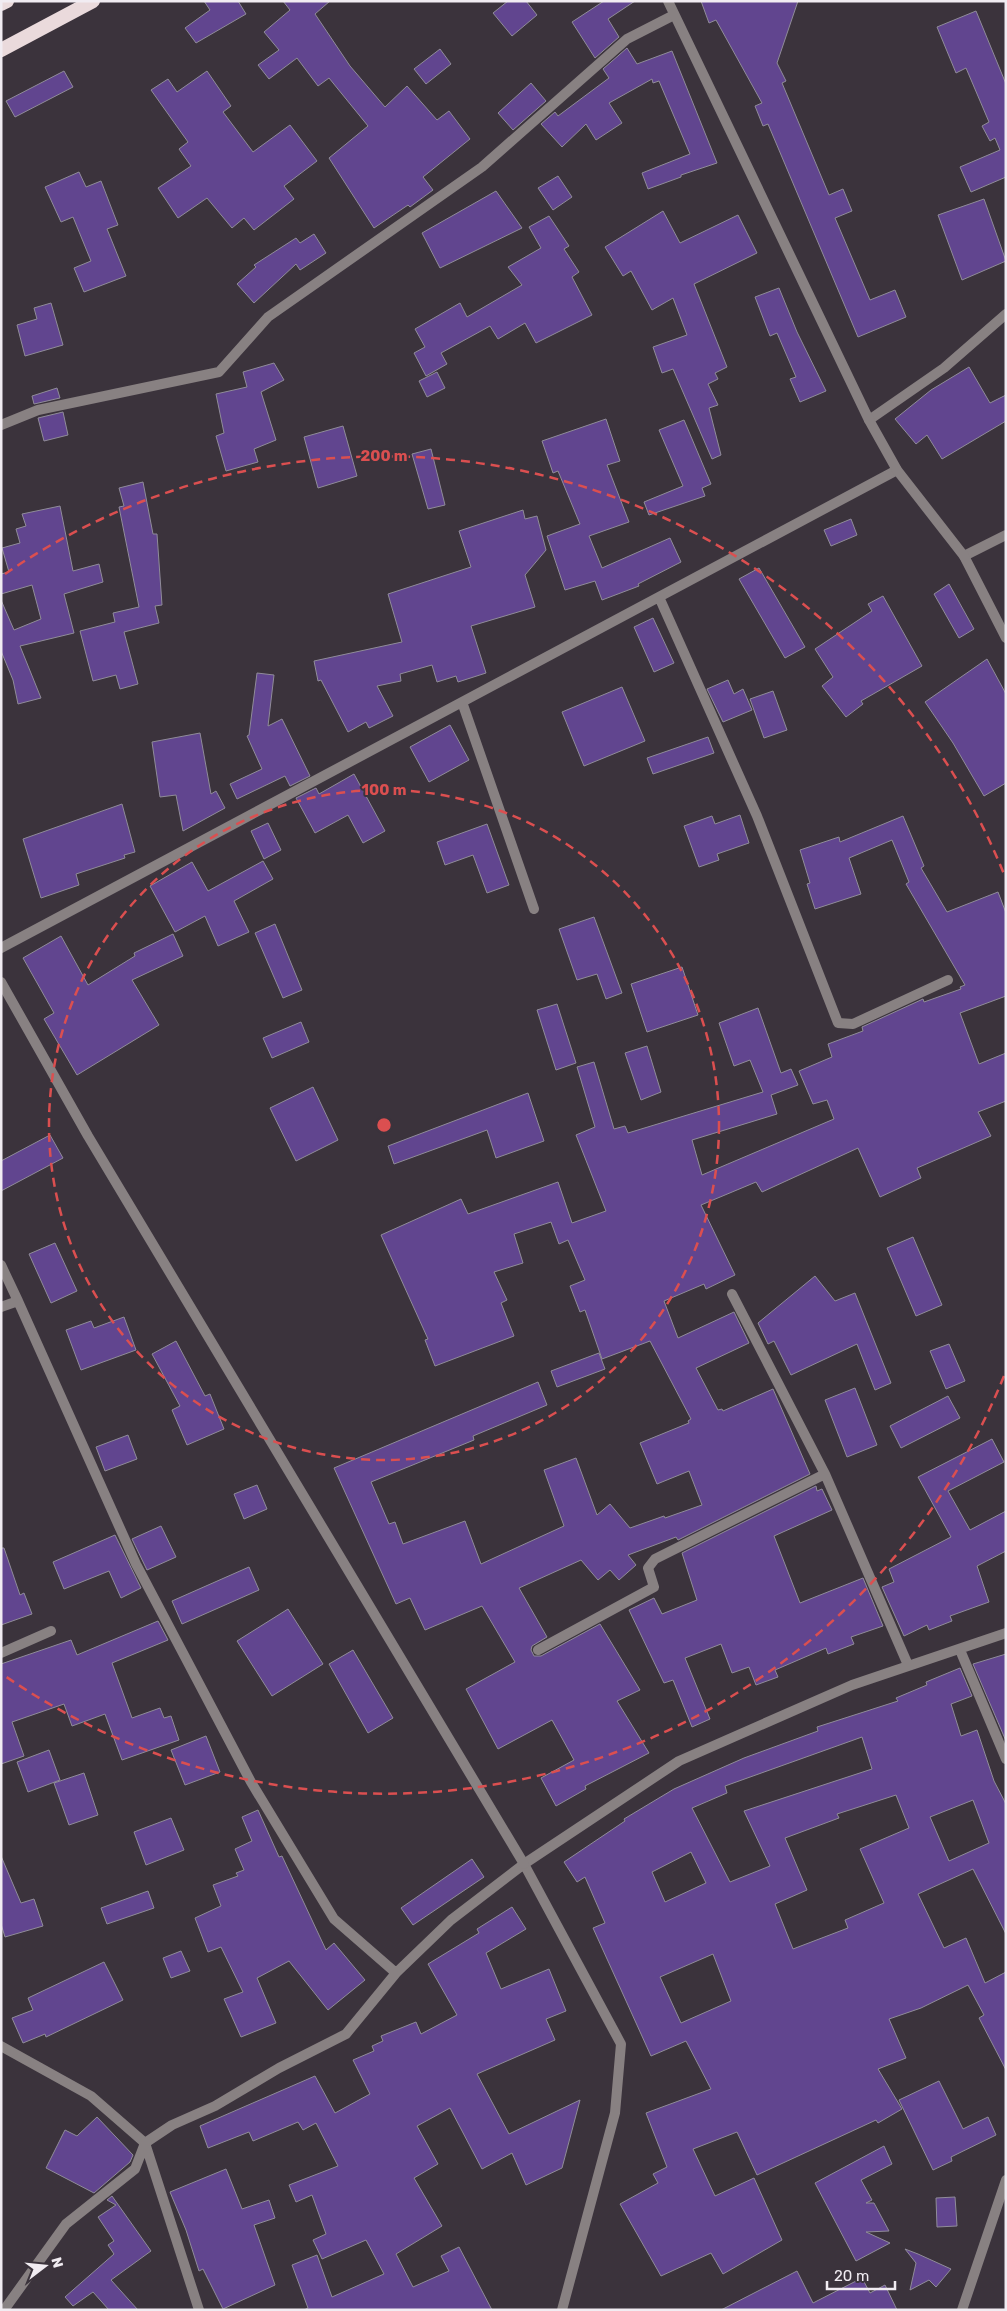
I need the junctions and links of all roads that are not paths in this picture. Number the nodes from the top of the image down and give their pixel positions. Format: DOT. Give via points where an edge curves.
graph roads {
  1 [pos="7,1"];
  2 [pos="93,1"];
  3 [pos="668,1"];
  4 [pos="1,4"];
  5 [pos="674,15"];
  6 [pos="1,50"];
  7 [pos="1006,314"];
  8 [pos="869,420"];
  9 [pos="1,425"];
  10 [pos="897,470"];
  11 [pos="1006,535"];
  12 [pos="964,556"];
  13 [pos="659,597"];
  14 [pos="1006,638"];
  15 [pos="462,702"];
  16 [pos="534,908"];
  17 [pos="1,948"];
  18 [pos="948,980"];
  19 [pos="1,982"];
  20 [pos="1,1265"];
  21 [pos="732,1294"];
  22 [pos="18,1301"];
  23 [pos="1,1307"];
  24 [pos="825,1474"];
  25 [pos="51,1631"];
  26 [pos="1006,1633"];
  27 [pos="538,1650"];
  28 [pos="960,1650"];
  29 [pos="1,1653"];
  30 [pos="908,1665"];
  31 [pos="1006,1759"];
  32 [pos="524,1864"];
  33 [pos="396,1973"];
  34 [pos="1,2046"];
  35 [pos="145,2143"];
  36 [pos="1006,2180"];
  37 [pos="4,2310"];
  38 [pos="199,2310"];
  39 [pos="562,2310"];
  40 [pos="962,2310"];
  1 -- 4 [label="highway"];
  2 -- 6 [label="highway"];
  3 -- 5 [label="street"];
  5 -- 8 [label="street"];
  5 -- 9 [label="street" via="627,39 482,168 268,317 219,372 38,410"];
  7 -- 8 [label="street" via="944,368"];
  8 -- 10 [label="street"];
  10 -- 12 [label="street"];
  10 -- 13 [label="street"];
  11 -- 12 [label="street"];
  12 -- 14 [label="street"];
  13 -- 15 [label="street"];
  13 -- 18 [label="street" via="757,816 838,1023 853,1024"];
  15 -- 16 [label="street"];
  15 -- 17 [label="street"];
  19 -- 32 [label="street" via="88,1136"];
  20 -- 22 [label="street"];
  21 -- 24 [label="street"];
  22 -- 23 [label="street"];
  22 -- 33 [label="street" via="136,1564 251,1782 334,1918"];
  24 -- 27 [label="street" via="655,1559 648,1568 654,1587"];
  24 -- 30 [label="street"];
  25 -- 29 [label="street"];
  26 -- 28 [label="street"];
  28 -- 30 [label="street"];
  28 -- 31 [label="street"];
  30 -- 32 [label="street" via="852,1685 679,1762"];
  32 -- 33 [label="street" via="450,1920"];
  32 -- 39 [label="street" via="621,2044 615,2113"];
  33 -- 35 [label="street" via="346,2034 215,2106 172,2125"];
  34 -- 35 [label="street" via="91,2096"];
  35 -- 37 [label="street" via="135,2169 66,2224"];
  35 -- 38 [label="street"];
  36 -- 40 [label="street"];
}
